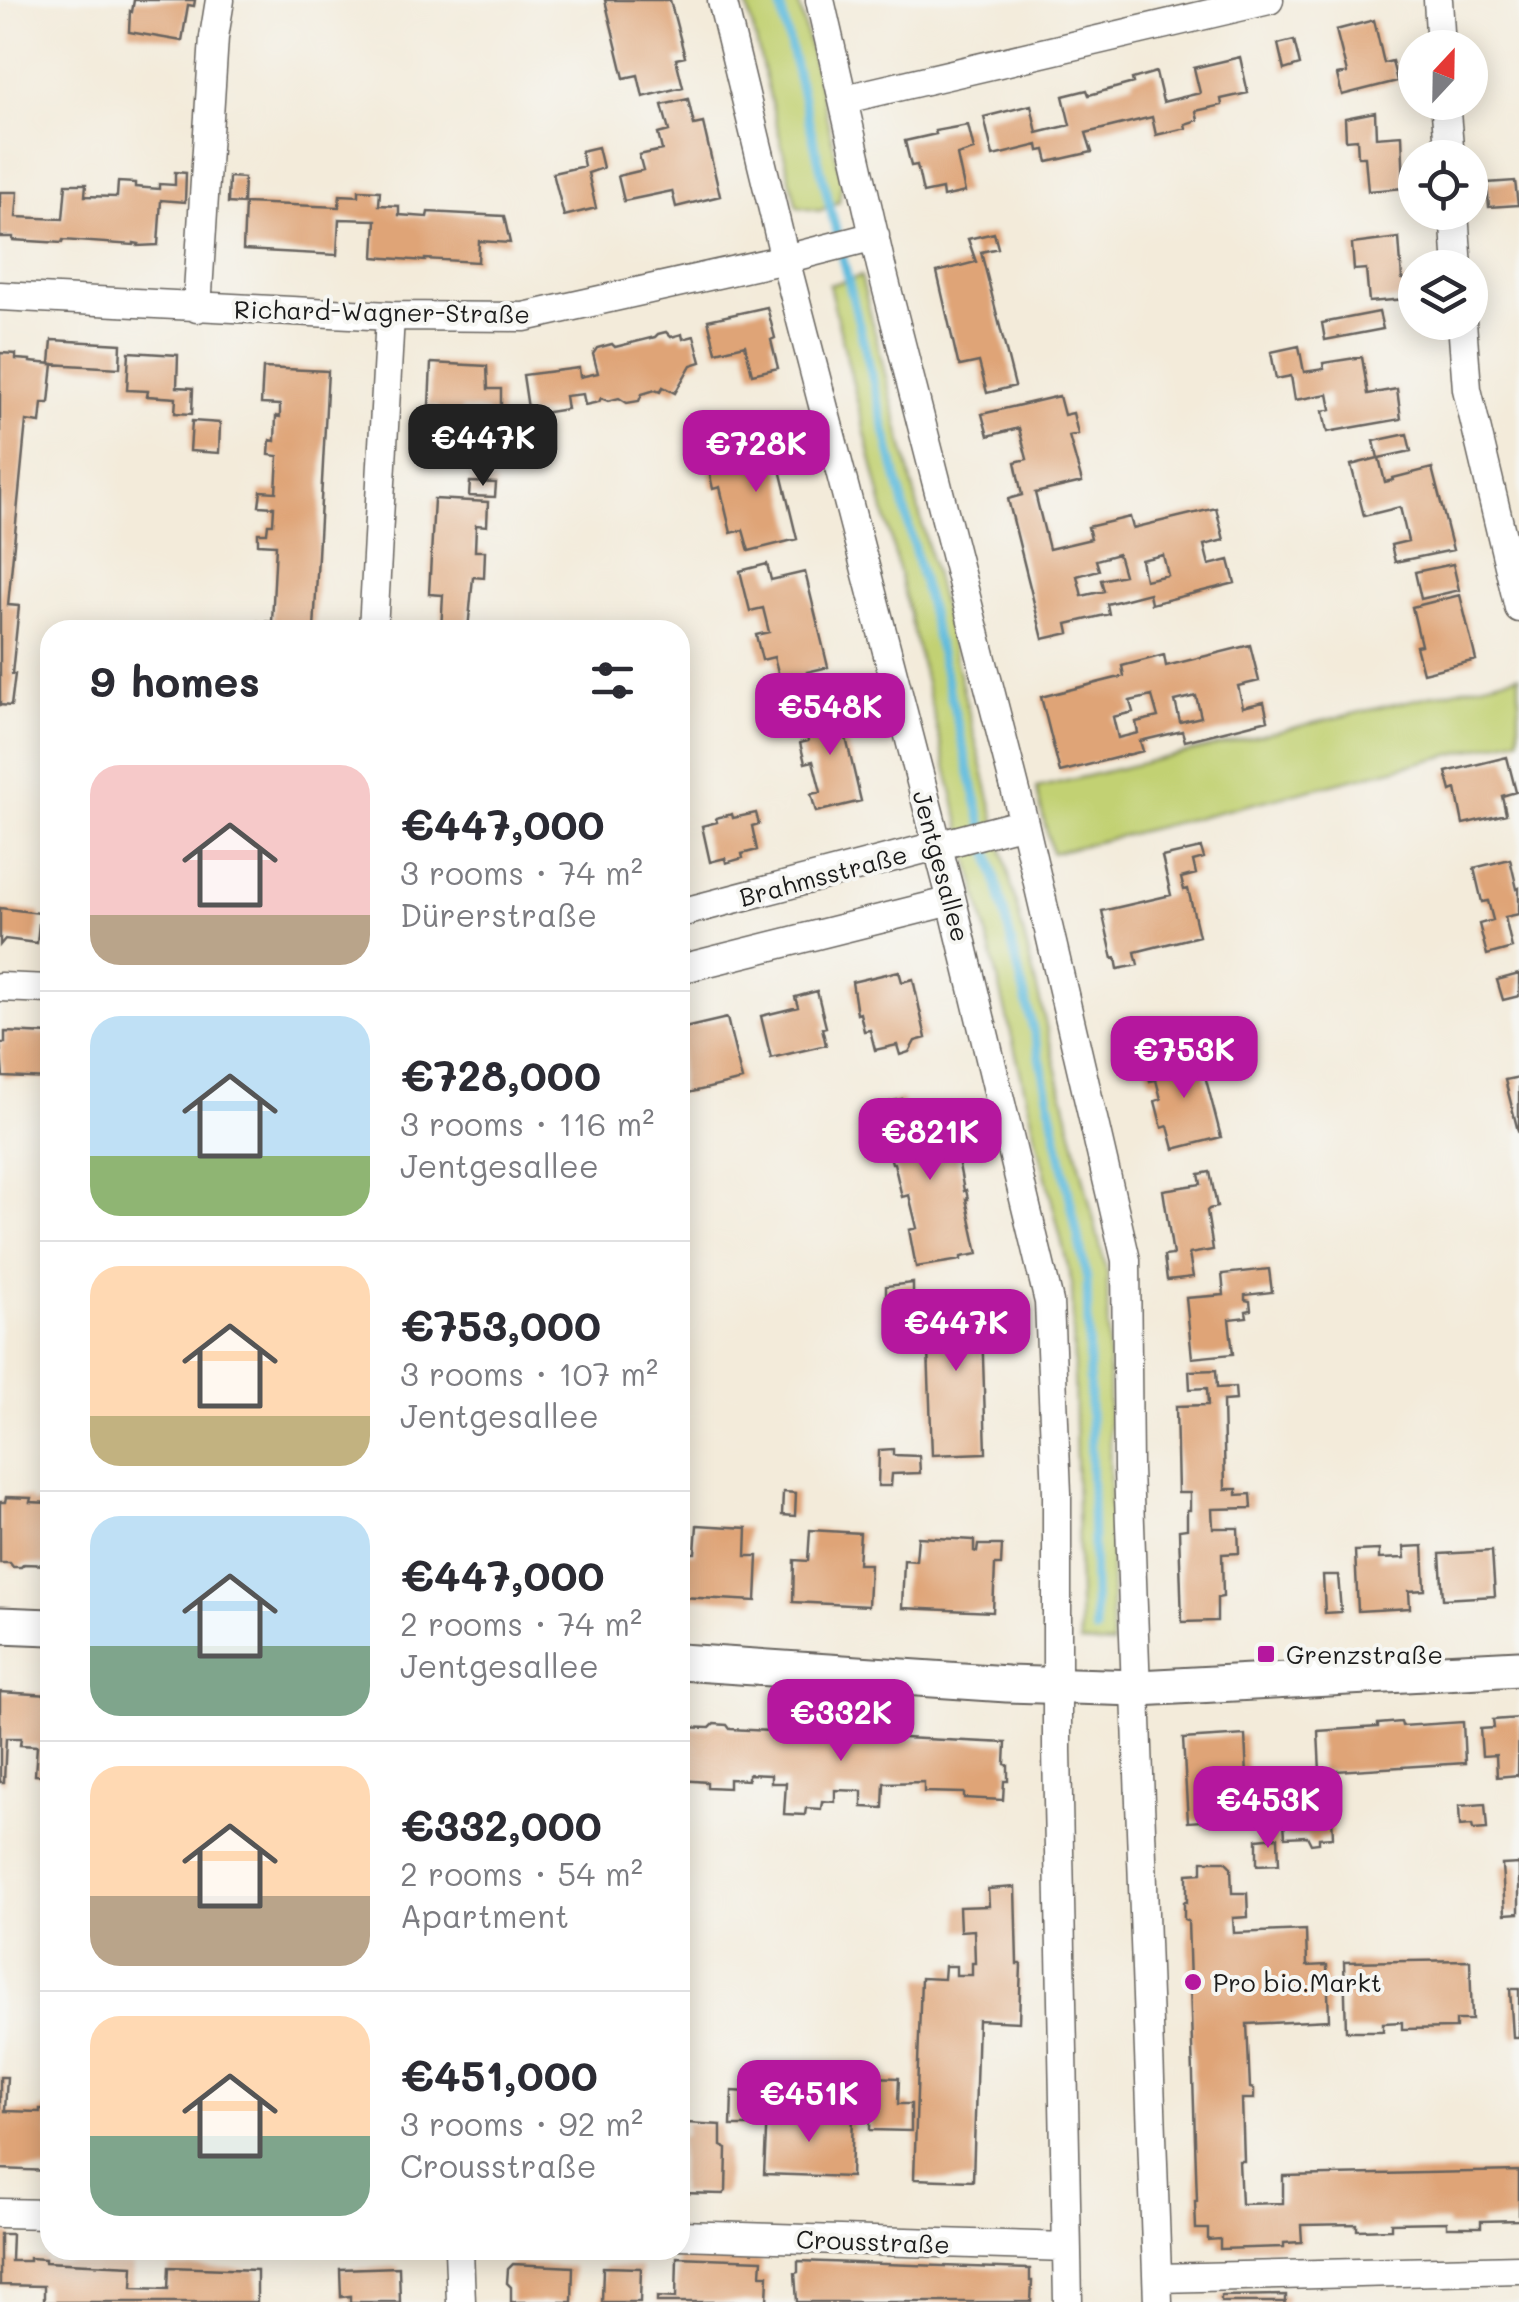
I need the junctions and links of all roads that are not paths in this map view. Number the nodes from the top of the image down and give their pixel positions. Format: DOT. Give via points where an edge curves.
graph roads {
  1 [pos="220,0"];
  2 [pos="722,0"];
  3 [pos="820,0"];
  4 [pos="1269,0"];
  5 [pos="1438,0"];
  6 [pos="1440,30"];
  7 [pos="845,99"];
  8 [pos="875,236"];
  9 [pos="785,259"];
  10 [pos="0,296"];
  11 [pos="197,308"];
  12 [pos="390,316"];
  13 [pos="1463,340"];
  14 [pos="1519,608"];
  15 [pos="374,620"];
  16 [pos="1024,824"];
  17 [pos="936,845"];
  18 [pos="952,901"];
  19 [pos="690,910"];
  20 [pos="690,966"];
  21 [pos="0,987"];
  22 [pos="40,989"];
  23 [pos="0,1625"];
  24 [pos="40,1627"];
  25 [pos="690,1663"];
  26 [pos="1519,1668"];
  27 [pos="1057,1686"];
  28 [pos="1138,1688"];
  29 [pos="0,2212"];
  30 [pos="40,2214"];
  31 [pos="690,2235"];
  32 [pos="1066,2248"];
  33 [pos="459,2260"];
  34 [pos="1519,2269"];
  35 [pos="1158,2290"];
  36 [pos="461,2302"];
  37 [pos="1068,2302"];
  1 -- 11 [label="street"];
  2 -- 9 [label="street, Jentgesallee"];
  3 -- 7 [label="street"];
  4 -- 7 [label="street"];
  5 -- 6 [label="street"];
  7 -- 8 [label="street"];
  8 -- 9 [label="street, Richard-Wagner-Straße"];
  8 -- 16 [label="street"];
  9 -- 12 [label="street, Richard-Wagner-Straße" via="524,317"];
  9 -- 17 [label="street, Jentgesallee"];
  10 -- 11 [label="street, Richard-Wagner-Straße"];
  11 -- 12 [label="street, Richard-Wagner-Straße"];
  12 -- 15 [label="street"];
  13 -- 14 [label="street" via="1467,389"];
  16 -- 17 [label="street, Brahmsstraße"];
  16 -- 28 [label="street" via="1126,1260"];
  17 -- 18 [label="street, Jentgesallee"];
  17 -- 19 [label="street, Brahmsstraße"];
  18 -- 20 [label="street"];
  18 -- 27 [label="street, Jentgesallee" via="1049,1302"];
  21 -- 22 [label="street"];
  23 -- 24 [label="street"];
  25 -- 27 [label="street"];
  26 -- 28 [label="street"];
  27 -- 28 [label="street"];
  27 -- 32 [label="street"];
  28 -- 35 [label="street"];
  29 -- 30 [label="street"];
  31 -- 32 [label="street, Crousstraße"];
  32 -- 37 [label="street"];
  33 -- 36 [label="street"];
  34 -- 35 [label="street"];
}
